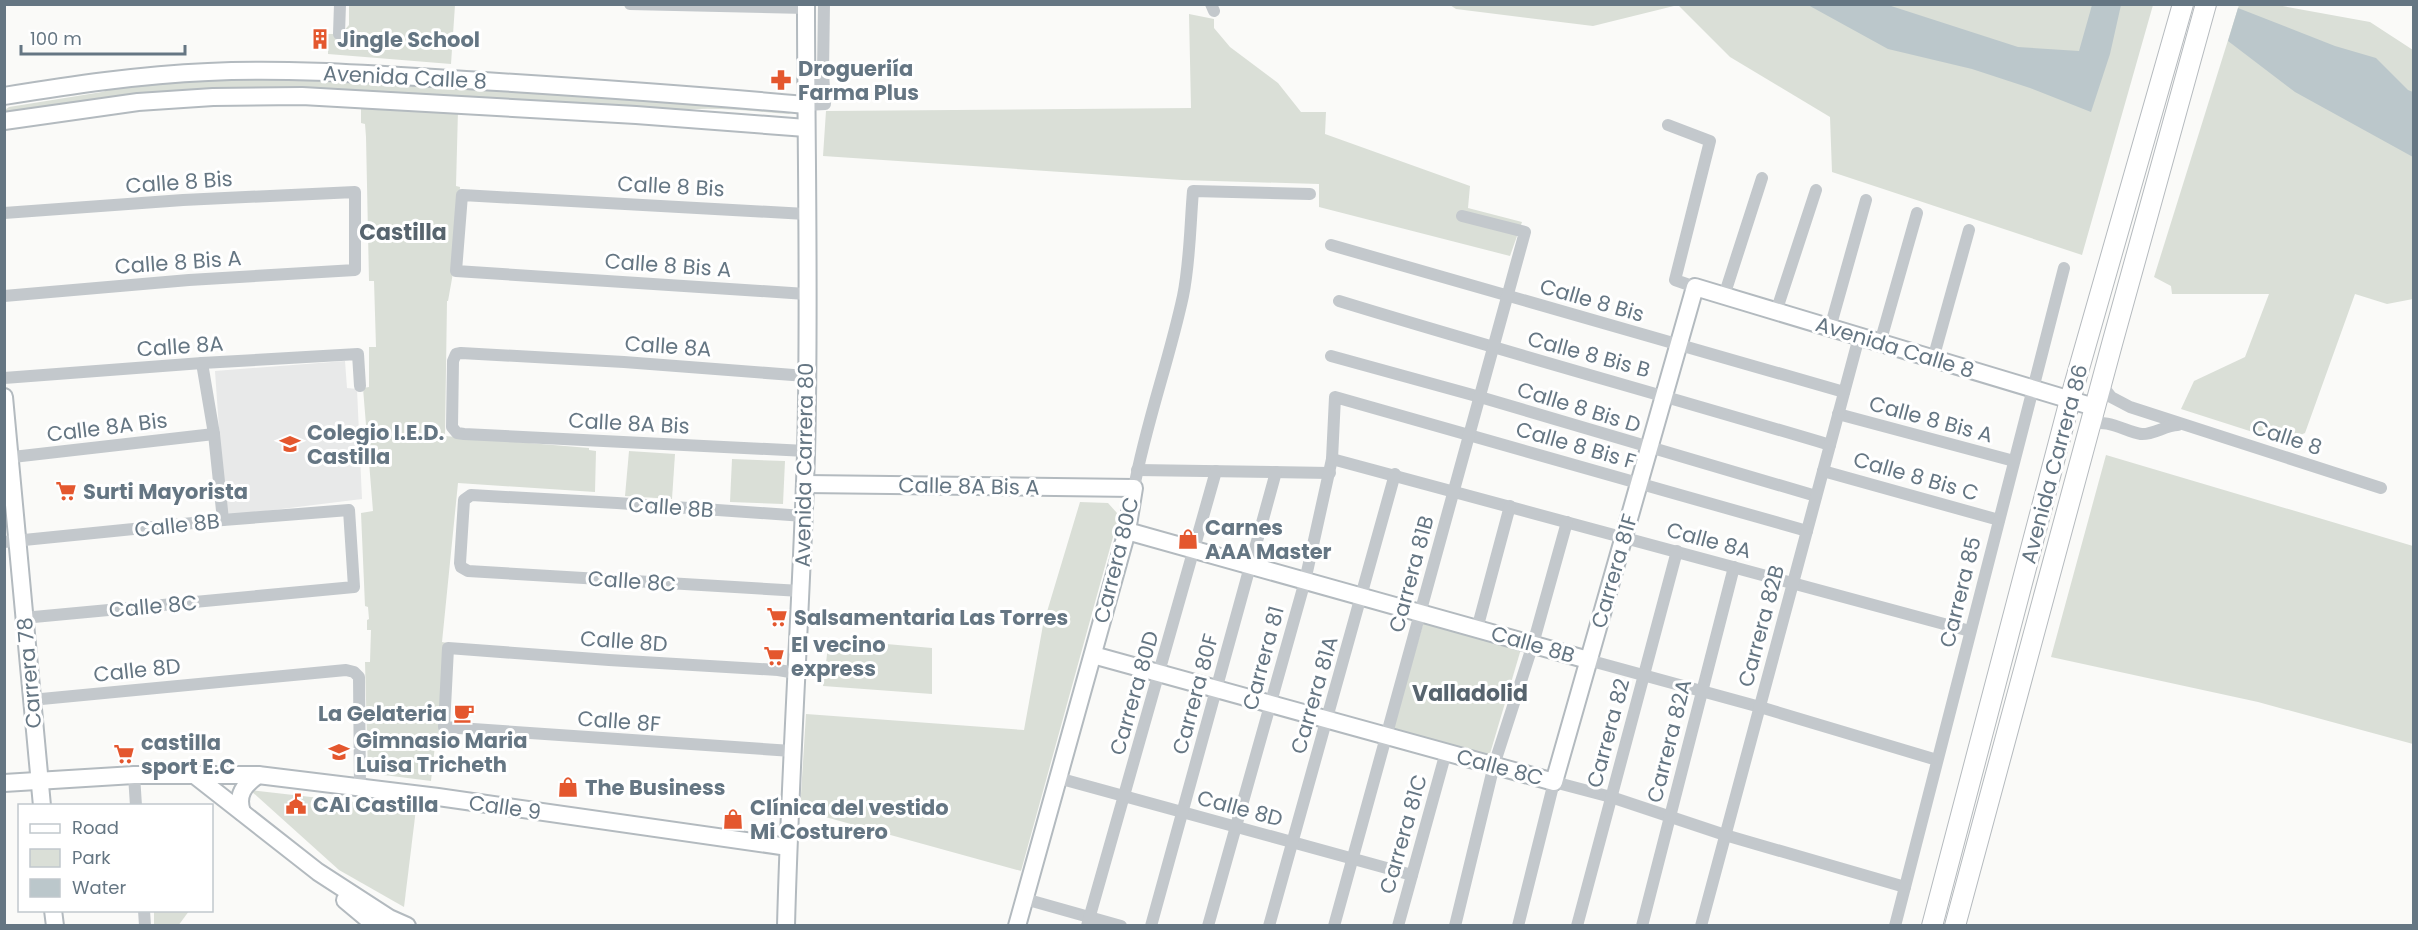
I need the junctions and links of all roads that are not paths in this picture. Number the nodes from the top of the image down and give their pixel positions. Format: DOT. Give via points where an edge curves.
graph roads {
  1 [pos="340,4"];
  2 [pos="630,4"];
  3 [pos="824,4"];
  4 [pos="2183,4"];
  5 [pos="2206,4"];
  6 [pos="806,6"];
  7 [pos="339,34"];
  8 [pos="823,73"];
  9 [pos="806,83"];
  10 [pos="4,96"];
  11 [pos="806,105"];
  12 [pos="4,121"];
  13 [pos="1668,125"];
  14 [pos="806,128"];
  15 [pos="1762,178"];
  16 [pos="1816,190"];
  17 [pos="1310,194"];
  18 [pos="1866,200"];
  19 [pos="4,213"];
  20 [pos="1917,213"];
  21 [pos="806,214"];
  22 [pos="1462,216"];
  23 [pos="1969,230"];
  24 [pos="1331,245"];
  25 [pos="2064,267"];
  26 [pos="355,270"];
  27 [pos="456,271"];
  28 [pos="1695,287"];
  29 [pos="806,294"];
  30 [pos="4,296"];
  31 [pos="1724,296"];
  32 [pos="1507,297"];
  33 [pos="1339,301"];
  34 [pos="1776,312"];
  35 [pos="1830,328"];
  36 [pos="1859,337"];
  37 [pos="1880,343"];
  38 [pos="1678,344"];
  39 [pos="1493,348"];
  40 [pos="1331,356"];
  41 [pos="1933,359"];
  42 [pos="202,363"];
  43 [pos="806,376"];
  44 [pos="4,378"];
  45 [pos="2101,384"];
  46 [pos="360,386"];
  47 [pos="2033,389"];
  48 [pos="1844,392"];
  49 [pos="1664,395"];
  50 [pos="4,397"];
  51 [pos="1335,397"];
  52 [pos="1480,397"];
  53 [pos="2070,400"];
  54 [pos="1838,414"];
  55 [pos="2092,416"];
  56 [pos="2182,424"];
  57 [pos="452,427"];
  58 [pos="214,434"];
  59 [pos="1469,435"];
  60 [pos="1830,445"];
  61 [pos="1649,448"];
  62 [pos="806,451"];
  63 [pos="7,458"];
  64 [pos="1332,459"];
  65 [pos="2014,461"];
  66 [pos="1137,470"];
  67 [pos="1216,471"];
  68 [pos="1823,471"];
  69 [pos="1276,472"];
  70 [pos="1329,473"];
  71 [pos="1395,474"];
  72 [pos="1639,483"];
  73 [pos="805,484"];
  74 [pos="1134,488"];
  75 [pos="2381,488"];
  76 [pos="1454,491"];
  77 [pos="1816,496"];
  78 [pos="1510,506"];
  79 [pos="804,516"];
  80 [pos="223,520"];
  81 [pos="1999,520"];
  82 [pos="1567,522"];
  83 [pos="1127,531"];
  84 [pos="1807,531"];
  85 [pos="1623,536"];
  86 [pos="11,541"];
  87 [pos="1194,550"];
  88 [pos="1677,551"];
  89 [pos="1251,566"];
  90 [pos="1734,567"];
  91 [pos="464,569"];
  92 [pos="1305,581"];
  93 [pos="1793,583"];
  94 [pos="354,587"];
  95 [pos="801,591"];
  96 [pos="1361,597"];
  97 [pos="1421,613"];
  98 [pos="23,618"];
  99 [pos="1477,629"];
  100 [pos="1970,632"];
  101 [pos="1533,644"];
  102 [pos="1093,655"];
  103 [pos="1588,660"];
  104 [pos="796,673"];
  105 [pos="1160,673"];
  106 [pos="1644,675"];
  107 [pos="1217,689"];
  108 [pos="1702,691"];
  109 [pos="31,700"];
  110 [pos="1271,704"];
  111 [pos="1760,707"];
  112 [pos="1327,719"];
  113 [pos="444,727"];
  114 [pos="1387,736"];
  115 [pos="792,752"];
  116 [pos="1446,752"];
  117 [pos="1937,760"];
  118 [pos="1494,765"];
  119 [pos="193,774"];
  120 [pos="134,775"];
  121 [pos="258,775"];
  122 [pos="1058,778"];
  123 [pos="39,780"];
  124 [pos="1554,782"];
  125 [pos="4,783"];
  126 [pos="360,787"];
  127 [pos="1125,796"];
  128 [pos="1611,797"];
  129 [pos="42,804"];
  130 [pos="136,804"];
  131 [pos="242,812"];
  132 [pos="1183,812"];
  133 [pos="1670,816"];
  134 [pos="1237,827"];
  135 [pos="1725,835"];
  136 [pos="1293,842"];
  137 [pos="788,847"];
  138 [pos="1353,859"];
  139 [pos="318,872"];
  140 [pos="1412,875"];
  141 [pos="1905,887"];
  142 [pos="1024,899"];
  143 [pos="362,920"];
  144 [pos="1088,921"];
  145 [pos="398,924"];
  146 [pos="376,926"];
  147 [pos="786,926"];
  148 [pos="1017,926"];
  149 [pos="1121,926"];
  150 [pos="1151,926"];
  151 [pos="1208,926"];
  152 [pos="1269,926"];
  153 [pos="1334,926"];
  154 [pos="1398,926"];
  155 [pos="1455,926"];
  156 [pos="1518,926"];
  157 [pos="1577,926"];
  158 [pos="1642,926"];
  159 [pos="1701,926"];
  160 [pos="1895,926"];
  161 [pos="1932,926"];
  162 [pos="1955,926"];
  1 -- 7 [label="street"];
  2 -- 6 [label="street"];
  3 -- 8 [label="street"];
  4 -- 53 [label="main road, Avenida Carrera 86"];
  5 -- 45 [label="main road, Avenida Carrera 86"];
  6 -- 9 [label="street, Avenida Carrera 80"];
  8 -- 9 [label="street"];
  8 -- 11 [label="street" via="825,104"];
  9 -- 11 [label="street, Avenida Carrera 80"];
  10 -- 11 [label="street, Avenida Calle 8" via="170,74 260,71 452,79"];
  11 -- 14 [label="street, Avenida Carrera 80"];
  12 -- 14 [label="street, Avenida Calle 8" via="138,102 302,96"];
  13 -- 28 [label="street" via="1710,141 1675,280"];
  14 -- 21 [label="street, Avenida Carrera 80"];
  15 -- 31 [label="street"];
  16 -- 34 [label="street"];
  17 -- 66 [label="street, Carrera 80C" via="1193,191 1183,294"];
  18 -- 35 [label="street"];
  19 -- 26 [label="street, Calle 8 Bis" via="355,192"];
  20 -- 37 [label="street"];
  21 -- 27 [label="street, Calle 8 Bis" via="462,195"];
  21 -- 29 [label="street, Avenida Carrera 80"];
  22 -- 32 [label="street, Carrera 81B" via="1525,232"];
  23 -- 41 [label="street"];
  24 -- 32 [label="street, Calle 8 Bis"];
  25 -- 47 [label="street, Carrera 85"];
  26 -- 30 [label="street, Calle 8 Bis A"];
  27 -- 29 [label="street, Calle 8 Bis A"];
  28 -- 31 [label="street, Avenida Calle 8"];
  28 -- 38 [label="street, Carrera 81F"];
  29 -- 43 [label="street, Avenida Carrera 80"];
  31 -- 34 [label="street, Avenida Calle 8"];
  32 -- 38 [label="street, Calle 8 Bis"];
  32 -- 39 [label="street, Carrera 81B"];
  33 -- 39 [label="street, Calle 8 Bis B"];
  34 -- 35 [label="street, Avenida Calle 8"];
  35 -- 36 [label="street, Avenida Calle 8"];
  36 -- 37 [label="street, Avenida Calle 8"];
  36 -- 48 [label="street, Carrera 82B"];
  37 -- 41 [label="street, Avenida Calle 8"];
  38 -- 48 [label="street, Calle 8 Bis"];
  38 -- 49 [label="street, Carrera 81F"];
  39 -- 49 [label="street, Calle 8 Bis B"];
  39 -- 52 [label="street, Carrera 81B"];
  40 -- 52 [label="street, Calle 8 Bis D"];
  41 -- 47 [label="street, Avenida Calle 8"];
  42 -- 44 [label="street, Calle 8A"];
  42 -- 46 [label="street, Calle 8A" via="358,354"];
  42 -- 58 [label="street"];
  43 -- 57 [label="street, Calle 8A" via="456,354"];
  43 -- 62 [label="street, Avenida Carrera 80"];
  45 -- 55 [label="main road, Avenida Carrera 86"];
  45 -- 56 [label="street, Calle 8" via="2124,405"];
  47 -- 53 [label="street, Avenida Calle 8"];
  47 -- 65 [label="street, Carrera 85"];
  48 -- 54 [label="street, Carrera 82B"];
  49 -- 60 [label="street, Calle 8 Bis B"];
  49 -- 61 [label="street, Carrera 81F"];
  50 -- 63 [label="street, Carrera 78"];
  51 -- 59 [label="street, Calle 8 Bis F"];
  51 -- 64 [label="street, Carrera 81"];
  52 -- 59 [label="street, Carrera 81B"];
  52 -- 61 [label="street, Calle 8 Bis D"];
  53 -- 55 [label="street, Avenida Calle 8"];
  53 -- 161 [label="main road, Avenida Carrera 86"];
  54 -- 60 [label="street, Carrera 82B"];
  54 -- 65 [label="street, Calle 8 Bis A"];
  55 -- 56 [label="street" via="2099,423 2146,434"];
  55 -- 162 [label="main road, Avenida Carrera 86"];
  56 -- 75 [label="street, Calle 8"];
  57 -- 62 [label="street, Calle 8A Bis" via="464,434"];
  58 -- 63 [label="street, Calle 8A Bis"];
  58 -- 80 [label="street"];
  59 -- 72 [label="street, Calle 8 Bis F"];
  59 -- 76 [label="street, Carrera 81B"];
  60 -- 68 [label="street, Carrera 82B"];
  61 -- 72 [label="street, Carrera 81F"];
  61 -- 77 [label="street, Calle 8 Bis D"];
  62 -- 73 [label="street, Avenida Carrera 80"];
  63 -- 86 [label="street, Carrera 78"];
  64 -- 70 [label="street, Carrera 81"];
  64 -- 71 [label="street, Calle 8A"];
  65 -- 81 [label="street, Carrera 85"];
  66 -- 67 [label="street"];
  66 -- 74 [label="street, Carrera 80C"];
  67 -- 69 [label="street"];
  67 -- 87 [label="street, Carrera 80D"];
  68 -- 77 [label="street, Carrera 82B"];
  68 -- 81 [label="street, Calle 8 Bis C"];
  69 -- 70 [label="street"];
  69 -- 89 [label="street, Carrera 80F"];
  70 -- 92 [label="street, Carrera 81"];
  71 -- 76 [label="street, Calle 8A"];
  71 -- 96 [label="street, Carrera 81A"];
  72 -- 84 [label="street, Calle 8 Bis F"];
  72 -- 85 [label="street, Carrera 81F"];
  73 -- 74 [label="street, Calle 8A Bis A"];
  73 -- 79 [label="street, Avenida Carrera 80"];
  74 -- 83 [label="street, Carrera 80C"];
  76 -- 78 [label="street, Calle 8A"];
  76 -- 97 [label="street, Carrera 81B"];
  77 -- 84 [label="street, Carrera 82B"];
  78 -- 82 [label="street, Calle 8A"];
  78 -- 99 [label="street"];
  79 -- 91 [label="street, Calle 8B" via="467,496 460,563"];
  79 -- 95 [label="street, Avenida Carrera 80"];
  80 -- 86 [label="street, Calle 8B"];
  80 -- 94 [label="street, Calle 8B" via="350,510"];
  81 -- 100 [label="street, Carrera 85"];
  82 -- 85 [label="street, Calle 8A"];
  82 -- 101 [label="street"];
  83 -- 87 [label="street, Calle 8B"];
  83 -- 102 [label="street, Carrera 80C"];
  84 -- 93 [label="street, Carrera 82B"];
  85 -- 88 [label="street, Calle 8A"];
  85 -- 103 [label="street, Carrera 81F"];
  86 -- 98 [label="street, Carrera 78"];
  87 -- 89 [label="street, Calle 8B"];
  87 -- 105 [label="street, Carrera 80D"];
  88 -- 90 [label="street, Calle 8A"];
  88 -- 106 [label="street, Carrera 82"];
  89 -- 92 [label="street, Calle 8B"];
  89 -- 107 [label="street, Carrera 80F"];
  90 -- 93 [label="street, Calle 8A"];
  90 -- 108 [label="street, Carrera 82A"];
  91 -- 95 [label="street, Calle 8C"];
  92 -- 96 [label="street, Calle 8B"];
  92 -- 110 [label="street, Carrera 81"];
  93 -- 100 [label="street, Calle 8A"];
  93 -- 111 [label="street, Carrera 82B"];
  94 -- 98 [label="street, Calle 8C"];
  95 -- 104 [label="street, Avenida Carrera 80"];
  96 -- 97 [label="street, Calle 8B"];
  96 -- 112 [label="street, Carrera 81A"];
  97 -- 99 [label="street, Calle 8B"];
  97 -- 114 [label="street, Carrera 81B"];
  98 -- 109 [label="street, Carrera 78"];
  99 -- 101 [label="street, Calle 8B"];
  100 -- 117 [label="street, Carrera 85"];
  101 -- 103 [label="street, Calle 8B"];
  101 -- 118 [label="street"];
  102 -- 105 [label="street, Calle 8C"];
  102 -- 122 [label="street, Carrera 80C"];
  103 -- 106 [label="street, Calle 8B"];
  103 -- 124 [label="street, Carrera 81F"];
  104 -- 113 [label="street, Calle 8D" via="448,648"];
  104 -- 115 [label="street, Avenida Carrera 80"];
  105 -- 107 [label="street, Calle 8C"];
  105 -- 127 [label="street, Carrera 80D"];
  106 -- 108 [label="street, Calle 8B"];
  106 -- 128 [label="street, Carrera 82"];
  107 -- 110 [label="street, Calle 8C"];
  107 -- 132 [label="street, Carrera 80F"];
  108 -- 111 [label="street, Calle 8B"];
  108 -- 133 [label="street, Carrera 82A"];
  109 -- 123 [label="street, Carrera 78"];
  109 -- 126 [label="street, Calle 8D" via="354,672 359,677"];
  110 -- 112 [label="street, Calle 8C"];
  110 -- 134 [label="street, Carrera 81"];
  111 -- 117 [label="street, Calle 8B"];
  111 -- 135 [label="street, Carrera 82B"];
  112 -- 114 [label="street, Calle 8C"];
  112 -- 136 [label="street, Carrera 81A"];
  113 -- 115 [label="street, Calle 8F"];
  114 -- 116 [label="street, Calle 8C"];
  114 -- 138 [label="street, Carrera 81B"];
  115 -- 137 [label="street, Avenida Carrera 80"];
  116 -- 118 [label="street, Calle 8C"];
  116 -- 140 [label="street, Carrera 81C"];
  117 -- 141 [label="street, Carrera 85"];
  118 -- 124 [label="street, Calle 8C"];
  118 -- 155 [label="street"];
  119 -- 120 [label="street, Calle 9"];
  119 -- 121 [label="street, Calle 9"];
  119 -- 131 [label="street"];
  120 -- 123 [label="street, Calle 9"];
  120 -- 130 [label="street"];
  121 -- 126 [label="street, Calle 9"];
  121 -- 131 [label="street" via="241,793"];
  122 -- 127 [label="street, Calle 8D"];
  122 -- 142 [label="street, Carrera 80C"];
  123 -- 125 [label="street, Calle 9"];
  123 -- 129 [label="street, Carrera 78"];
  124 -- 128 [label="street, Calle 8C"];
  124 -- 156 [label="street, Carrera 81F"];
  126 -- 137 [label="street, Calle 9"];
  127 -- 132 [label="street, Calle 8D"];
  127 -- 144 [label="street, Carrera 80D"];
  128 -- 133 [label="street, Calle 8C"];
  128 -- 157 [label="street, Carrera 82"];
  131 -- 139 [label="street"];
  132 -- 134 [label="street, Calle 8D"];
  132 -- 150 [label="street, Carrera 80F"];
  133 -- 135 [label="street, Calle 8C"];
  133 -- 158 [label="street, Carrera 82A"];
  134 -- 136 [label="street, Calle 8D"];
  134 -- 151 [label="street, Carrera 81"];
  135 -- 141 [label="street, Calle 8C"];
  135 -- 159 [label="street, Carrera 82B"];
  136 -- 138 [label="street, Calle 8D"];
  136 -- 152 [label="street, Carrera 81A"];
  137 -- 147 [label="street, Avenida Carrera 80"];
  138 -- 140 [label="street, Calle 8D"];
  138 -- 153 [label="street, Carrera 81B"];
  139 -- 143 [label="street"];
  139 -- 145 [label="street"];
  140 -- 154 [label="street, Carrera 81C"];
  141 -- 160 [label="street, Carrera 85"];
  142 -- 144 [label="street"];
  142 -- 148 [label="street, Carrera 80C"];
  143 -- 146 [label="street"];
  144 -- 149 [label="street"];
}
